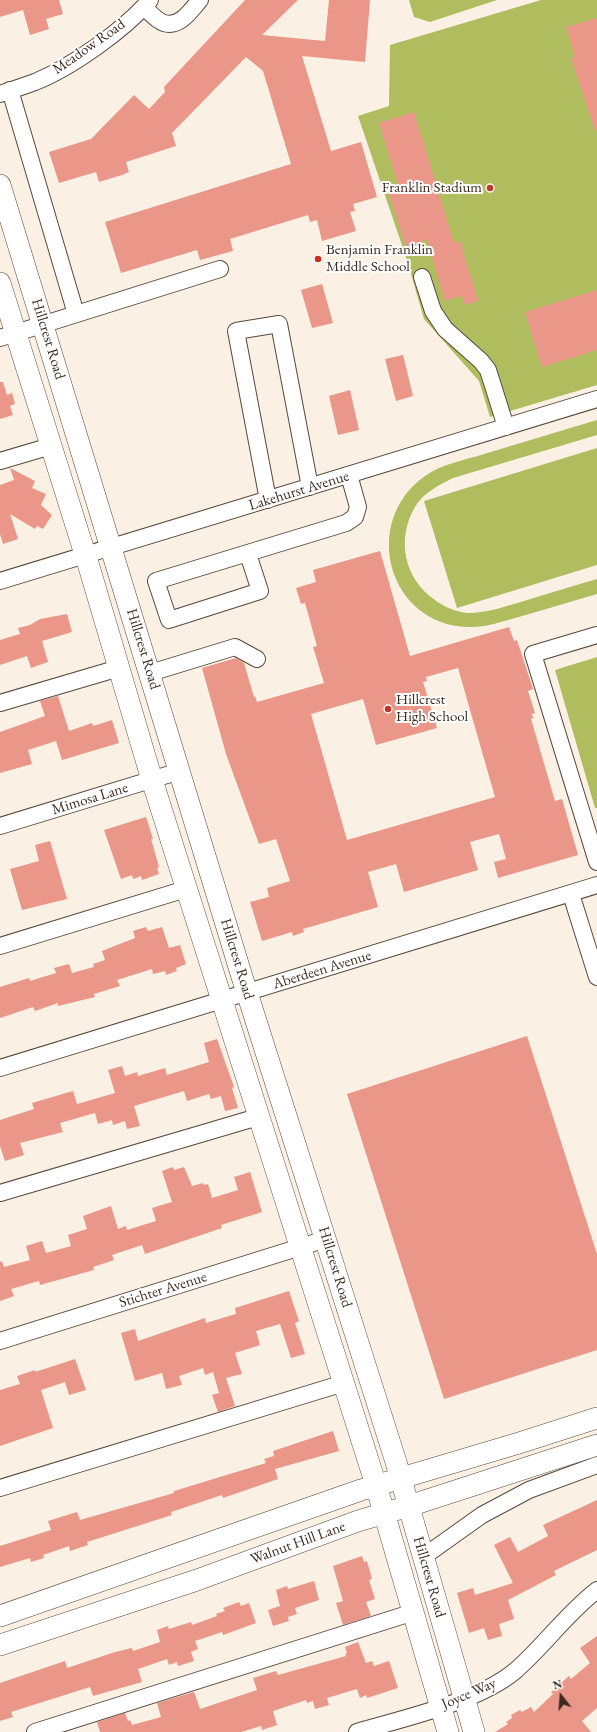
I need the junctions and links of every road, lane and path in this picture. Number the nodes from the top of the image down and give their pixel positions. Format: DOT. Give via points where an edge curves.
graph roads {
  1 [pos="200,0"];
  2 [pos="147,4"];
  3 [pos="5,92"];
  4 [pos="0,185"];
  5 [pos="220,269"];
  6 [pos="422,277"];
  7 [pos="0,283"];
  8 [pos="76,314"];
  9 [pos="44,324"];
  10 [pos="8,336"];
  11 [pos="597,399"];
  12 [pos="506,427"];
  13 [pos="51,446"];
  14 [pos="0,461"];
  15 [pos="349,475"];
  16 [pos="310,487"];
  17 [pos="268,500"];
  18 [pos="112,548"];
  19 [pos="248,554"];
  20 [pos="85,556"];
  21 [pos="0,581"];
  22 [pos="597,635"];
  23 [pos="257,659"];
  24 [pos="119,668"];
  25 [pos="150,672"];
  26 [pos="0,703"];
  27 [pos="180,771"];
  28 [pos="152,780"];
  29 [pos="0,826"];
  30 [pos="594,838"];
  31 [pos="597,862"];
  32 [pos="597,886"];
  33 [pos="186,888"];
  34 [pos="571,894"];
  35 [pos="0,946"];
  36 [pos="597,977"];
  37 [pos="247,993"];
  38 [pos="221,1001"];
  39 [pos="0,1068"];
  40 [pos="258,1117"];
  41 [pos="0,1193"];
  42 [pos="326,1239"];
  43 [pos="300,1247"];
  44 [pos="0,1341"];
  45 [pos="344,1382"];
  46 [pos="597,1418"];
  47 [pos="597,1445"];
  48 [pos="597,1465"];
  49 [pos="400,1477"];
  50 [pos="376,1485"];
  51 [pos="0,1488"];
  52 [pos="409,1506"];
  53 [pos="384,1513"];
  54 [pos="423,1557"];
  55 [pos="597,1590"];
  56 [pos="414,1612"];
  57 [pos="0,1616"];
  58 [pos="0,1644"];
  59 [pos="464,1699"];
  60 [pos="441,1706"];
  61 [pos="35,1732"];
  62 [pos="357,1732"];
  63 [pos="448,1732"];
  64 [pos="474,1732"];
  1 -- 2 [label="street" via="181,20 173,24 163,23"];
  2 -- 3 [label="street, Meadow Road" via="112,35 73,62 36,82"];
  3 -- 8 [label="street"];
  4 -- 9 [label="main road, Hillcrest Road"];
  5 -- 8 [label="street"];
  6 -- 12 [label="street" via="433,311 445,329 488,370"];
  7 -- 10 [label="main road, Hillcrest Road"];
  8 -- 9 [label="street"];
  9 -- 10 [label="street"];
  9 -- 18 [label="main road, Hillcrest Road"];
  10 -- 13 [label="main road, Hillcrest Road"];
  11 -- 12 [label="street, Lakehurst Avenue"];
  12 -- 15 [label="street, Lakehurst Avenue"];
  13 -- 14 [label="street"];
  13 -- 20 [label="main road, Hillcrest Road"];
  15 -- 16 [label="street, Lakehurst Avenue"];
  15 -- 19 [label="street" via="358,507 355,517 346,523"];
  16 -- 17 [label="street, Lakehurst Avenue"];
  16 -- 17 [label="street" via="279,324 236,331"];
  17 -- 18 [label="street, Lakehurst Avenue"];
  18 -- 20 [label="street, Lakehurst Avenue"];
  18 -- 25 [label="main road, Hillcrest Road"];
  19 -- 19 [label="street" via="156,581 169,620 260,591"];
  20 -- 21 [label="street, Lakehurst Avenue"];
  20 -- 24 [label="main road, Hillcrest Road"];
  22 -- 30 [label="street" via="533,654"];
  23 -- 25 [label="street" via="235,647"];
  24 -- 26 [label="street"];
  24 -- 28 [label="main road, Hillcrest Road"];
  25 -- 27 [label="main road, Hillcrest Road"];
  27 -- 28 [label="street, Mimosa Lane"];
  27 -- 37 [label="main road, Hillcrest Road"];
  28 -- 29 [label="street, Mimosa Lane"];
  28 -- 33 [label="main road, Hillcrest Road"];
  30 -- 31 [label="street"];
  32 -- 34 [label="street, Aberdeen Avenue"];
  33 -- 35 [label="street"];
  33 -- 38 [label="main road, Hillcrest Road"];
  34 -- 36 [label="street"];
  34 -- 37 [label="street, Aberdeen Avenue"];
  37 -- 38 [label="street, Aberdeen Avenue"];
  37 -- 42 [label="main road, Hillcrest Road"];
  38 -- 39 [label="street, Aberdeen Avenue"];
  38 -- 40 [label="main road, Hillcrest Road"];
  40 -- 41 [label="street"];
  40 -- 43 [label="main road, Hillcrest Road"];
  42 -- 43 [label="street, Stichter Avenue"];
  42 -- 49 [label="main road, Hillcrest Road"];
  43 -- 44 [label="street, Stichter Avenue"];
  43 -- 45 [label="main road, Hillcrest Road"];
  45 -- 50 [label="main road, Hillcrest Road"];
  45 -- 51 [label="street"];
  46 -- 49 [label="main road, Walnut Hill Lane"];
  47 -- 52 [label="main road, Walnut Hill Lane"];
  48 -- 54 [label="street" via="529,1490 482,1514"];
  49 -- 50 [label="main road, Walnut Hill Lane"];
  49 -- 52 [label="main road, Hillcrest Road"];
  50 -- 53 [label="main road, Hillcrest Road"];
  50 -- 57 [label="main road, Walnut Hill Lane"];
  52 -- 53 [label="main road, Walnut Hill Lane"];
  52 -- 54 [label="main road, Hillcrest Road"];
  53 -- 56 [label="main road, Hillcrest Road"];
  53 -- 58 [label="main road, Walnut Hill Lane" via="198,1580"];
  54 -- 59 [label="main road, Hillcrest Road"];
  55 -- 59 [label="street, Joyce Way" via="580,1603 514,1671 489,1688"];
  56 -- 60 [label="main road, Hillcrest Road"];
  56 -- 61 [label="street"];
  59 -- 60 [label="street, Joyce Way"];
  59 -- 64 [label="main road, Hillcrest Road"];
  60 -- 62 [label="street, Joyce Way"];
  60 -- 63 [label="main road, Hillcrest Road"];
}
